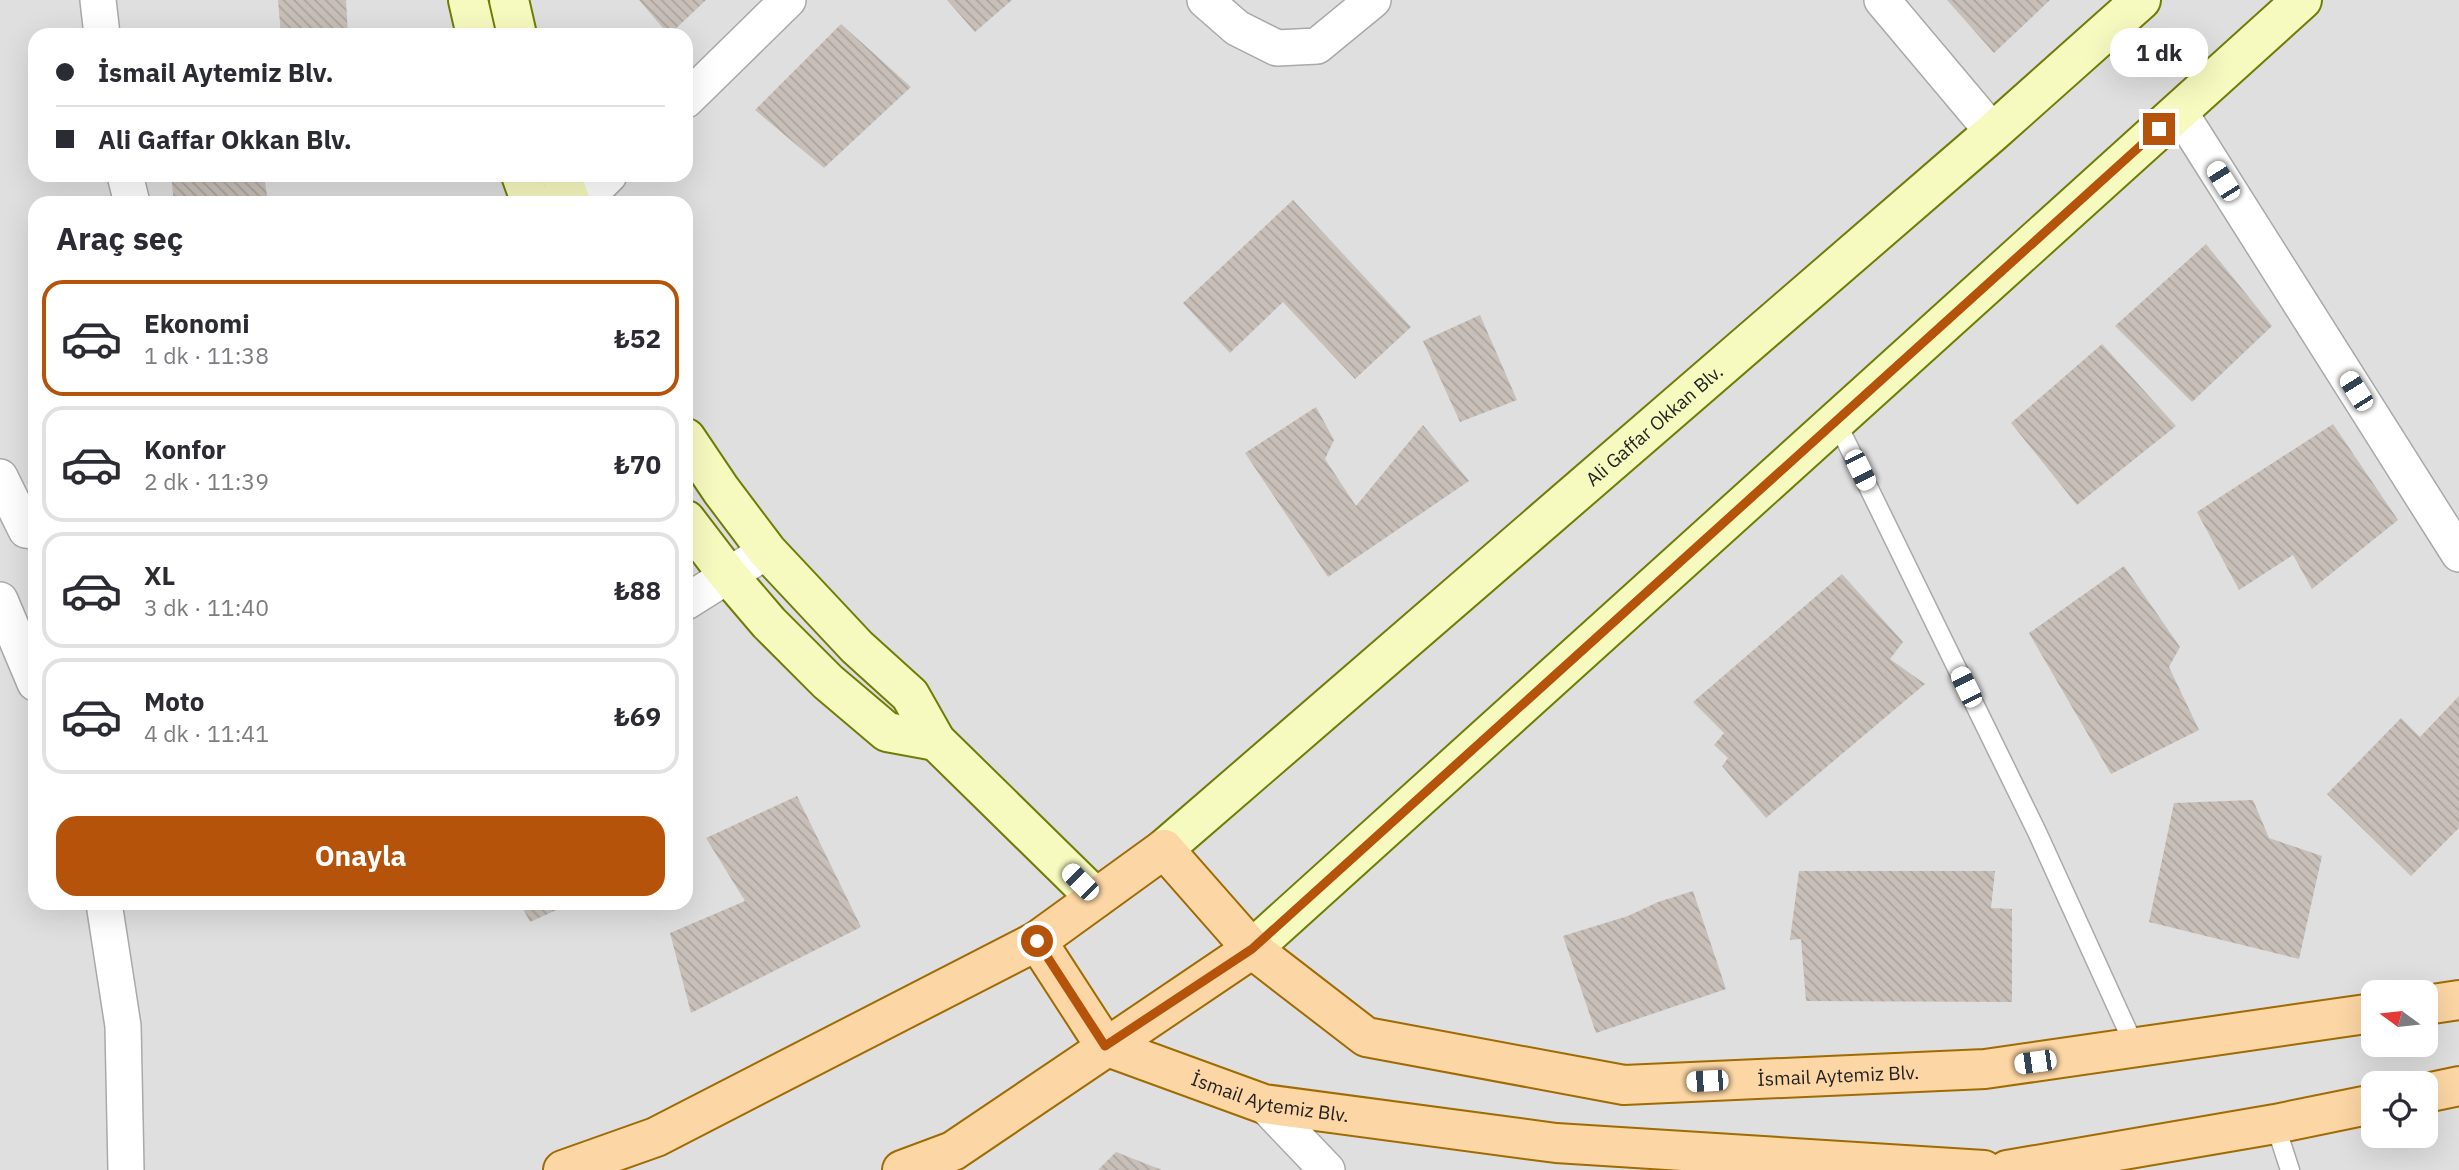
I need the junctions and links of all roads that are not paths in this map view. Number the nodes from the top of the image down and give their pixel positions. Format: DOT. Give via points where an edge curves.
graph roads {
  1 [pos="98,0"];
  2 [pos="468,0"];
  3 [pos="509,0"];
  4 [pos="788,0"];
  5 [pos="1205,0"];
  6 [pos="1373,0"];
  7 [pos="1882,0"];
  8 [pos="2141,0"];
  9 [pos="2302,0"];
  10 [pos="101,28"];
  11 [pos="474,28"];
  12 [pos="515,28"];
  13 [pos="693,93"];
  14 [pos="2179,111"];
  15 [pos="1993,132"];
  16 [pos="602,182"];
  17 [pos="564,195"];
  18 [pos="1836,421"];
  19 [pos="693,448"];
  20 [pos="0,477"];
  21 [pos="693,529"];
  22 [pos="20,534"];
  23 [pos="767,551"];
  24 [pos="2459,554"];
  25 [pos="728,575"];
  26 [pos="693,598"];
  27 [pos="0,600"];
  28 [pos="28,666"];
  29 [pos="936,741"];
  30 [pos="1164,849"];
  31 [pos="1097,898"];
  32 [pos="105,910"];
  33 [pos="1037,941"];
  34 [pos="1252,949"];
  35 [pos="2459,1000"];
  36 [pos="2438,1003"];
  37 [pos="2361,1015"];
  38 [pos="1105,1046"];
  39 [pos="2135,1047"];
  40 [pos="2459,1087"];
  41 [pos="2438,1091"];
  42 [pos="1265,1104"];
  43 [pos="2361,1106"];
  44 [pos="2275,1124"];
  45 [pos="126,1170"];
  46 [pos="563,1170"];
  47 [pos="902,1170"];
  48 [pos="1327,1170"];
  49 [pos="1984,1170"];
  50 [pos="2007,1170"];
  51 [pos="2290,1170"];
  1 -- 10 [label="street"];
  2 -- 11 [label="main road"];
  3 -- 12 [label="main road"];
  4 -- 13 [label="street"];
  5 -- 6 [label="street" via="1237,28 1277,48 1317,46"];
  7 -- 15 [label="street"];
  8 -- 15 [label="main road, Ali Gaffar Okkan Blv."];
  9 -- 14 [label="main road"];
  14 -- 18 [label="main road"];
  14 -- 24 [label="street"];
  15 -- 30 [label="main road, Ali Gaffar Okkan Blv."];
  16 -- 17 [label="street" via="596,188"];
  18 -- 34 [label="main road"];
  18 -- 39 [label="lane" via="2037,832"];
  19 -- 23 [label="main road"];
  20 -- 22 [label="street"];
  21 -- 25 [label="main road"];
  23 -- 25 [label="street"];
  23 -- 29 [label="main road" via="857,647 910,695"];
  25 -- 26 [label="street"];
  25 -- 29 [label="main road" via="818,672 887,732"];
  27 -- 28 [label="street"];
  29 -- 31 [label="main road"];
  30 -- 31 [label="main road"];
  30 -- 34 [label="main road, İsmail Aytemiz Blv."];
  31 -- 33 [label="main road"];
  32 -- 45 [label="street" via="123,1026"];
  33 -- 38 [label="main road"];
  33 -- 46 [label="main road" via="656,1136"];
  34 -- 38 [label="main road"];
  34 -- 39 [label="main road, İsmail Aytemiz Blv." via="1366,1037 1624,1085 1985,1069"];
  35 -- 36 [label="main road"];
  37 -- 39 [label="main road, İsmail Aytemiz Blv."];
  38 -- 42 [label="main road, İsmail Aytemiz Blv."];
  38 -- 47 [label="main road" via="953,1151"];
  40 -- 41 [label="main road"];
  42 -- 48 [label="street"];
  42 -- 49 [label="main road, İsmail Aytemiz Blv." via="1556,1143"];
  43 -- 44 [label="main road"];
  44 -- 50 [label="main road"];
  44 -- 51 [label="lane"];
}
